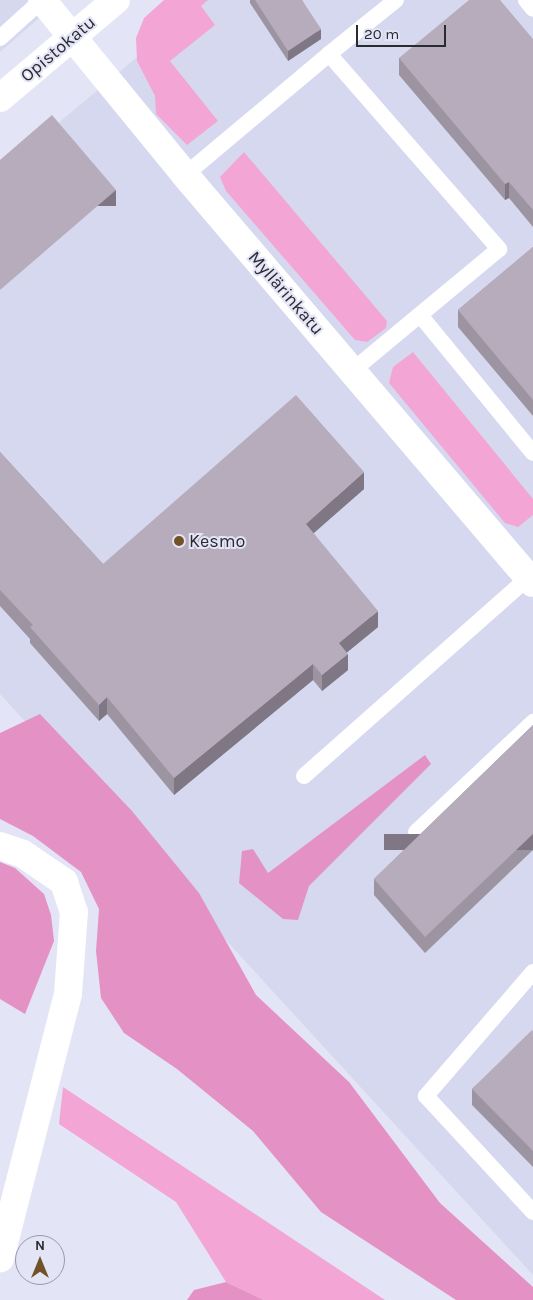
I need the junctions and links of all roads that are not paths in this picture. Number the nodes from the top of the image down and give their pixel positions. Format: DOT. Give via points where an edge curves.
graph roads {
  1 [pos="42,0"];
  2 [pos="116,0"];
  3 [pos="396,0"];
  4 [pos="526,0"];
  5 [pos="533,9"];
  6 [pos="73,36"];
  7 [pos="0,38"];
  8 [pos="329,54"];
  9 [pos="0,98"];
  10 [pos="184,175"];
  11 [pos="420,315"];
  12 [pos="352,371"];
  13 [pos="533,453"];
  14 [pos="531,580"];
  15 [pos="533,722"];
  16 [pos="304,776"];
  17 [pos="416,832"];
  18 [pos="0,846"];
  19 [pos="533,972"];
  20 [pos="533,1212"];
  21 [pos="0,1258"];
  1 -- 6 [label="street, Myllärinkatu"];
  1 -- 7 [label="lane"];
  2 -- 6 [label="street, Opistokatu"];
  3 -- 8 [label="lane"];
  4 -- 5 [label="lane"];
  6 -- 9 [label="street, Opistokatu"];
  6 -- 10 [label="street, Myllärinkatu"];
  8 -- 10 [label="lane"];
  8 -- 11 [label="lane" via="500,249"];
  10 -- 12 [label="street, Myllärinkatu"];
  11 -- 12 [label="lane"];
  11 -- 13 [label="lane"];
  12 -- 14 [label="street, Myllärinkatu"];
  14 -- 16 [label="lane"];
  15 -- 17 [label="lane"];
  18 -- 21 [label="street" via="23,854 64,882 74,912 68,994"];
  19 -- 20 [label="lane" via="426,1096"];
}
